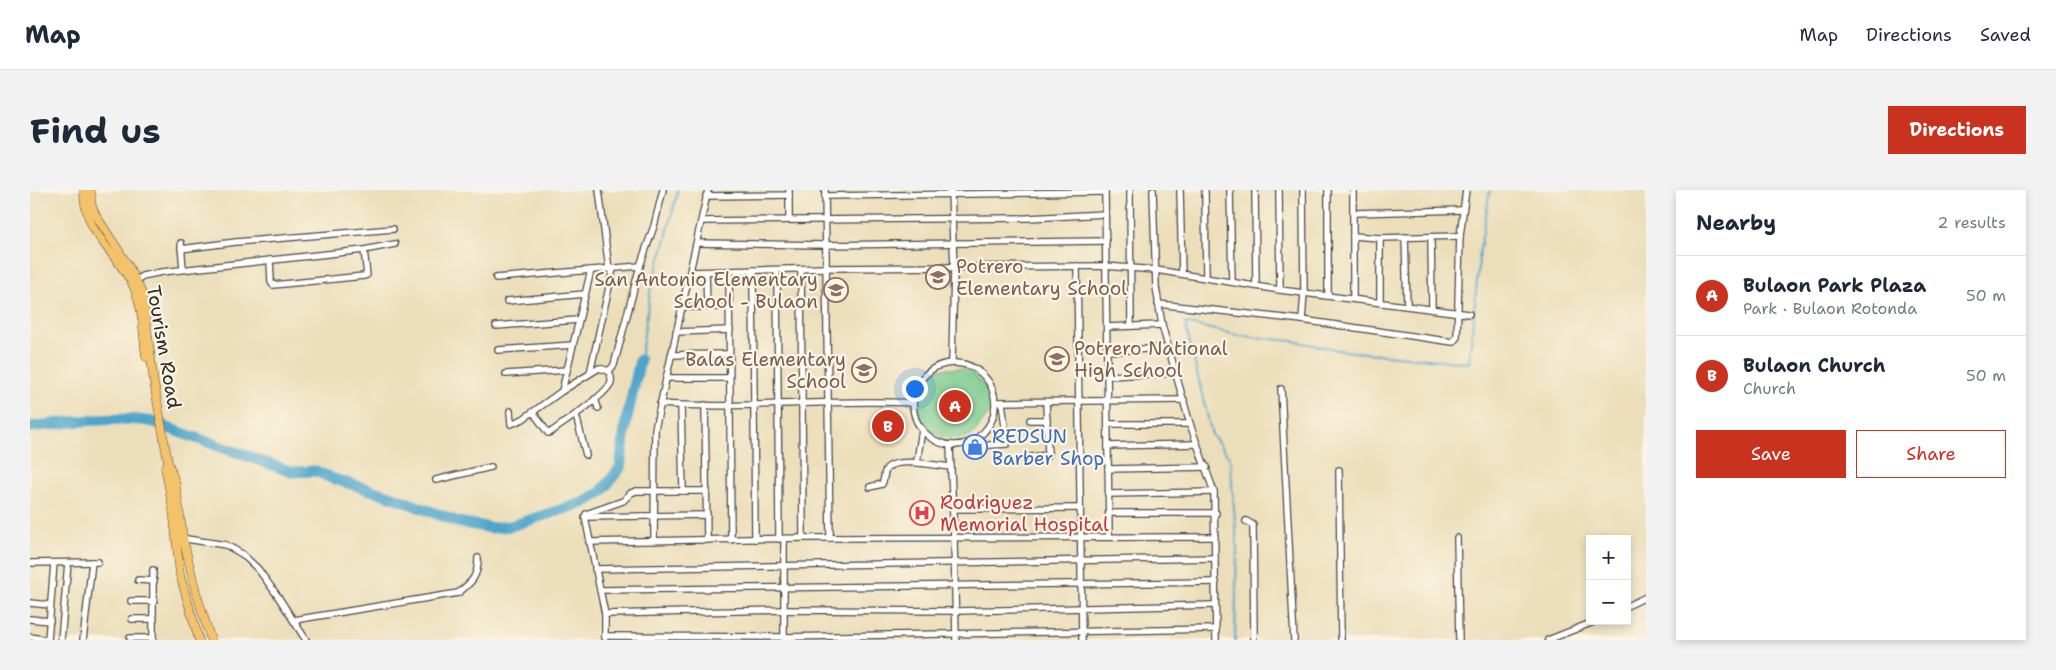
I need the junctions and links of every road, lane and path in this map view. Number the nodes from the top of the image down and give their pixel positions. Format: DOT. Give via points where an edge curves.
graph roads {
  1 [pos="84,190"];
  2 [pos="91,190"];
  3 [pos="599,190"];
  4 [pos="663,190"];
  5 [pos="1130,190"];
  6 [pos="1153,190"];
  7 [pos="1180,190"];
  8 [pos="1205,190"];
  9 [pos="1230,190"];
  10 [pos="1255,190"];
  11 [pos="1279,190"];
  12 [pos="1303,190"];
  13 [pos="1328,190"];
  14 [pos="1353,190"];
  15 [pos="1466,190"];
  16 [pos="1105,191"];
  17 [pos="951,192"];
  18 [pos="707,193"];
  19 [pos="789,193"];
  20 [pos="825,193"];
  21 [pos="1463,210"];
  22 [pos="1354,213"];
  23 [pos="1105,214"];
  24 [pos="952,218"];
  25 [pos="825,219"];
  26 [pos="789,220"];
  27 [pos="702,221"];
  28 [pos="393,228"];
  29 [pos="1353,236"];
  30 [pos="1460,236"];
  31 [pos="1405,237"];
  32 [pos="1431,237"];
  33 [pos="1380,238"];
  34 [pos="1106,241"];
  35 [pos="697,243"];
  36 [pos="953,243"];
  37 [pos="395,244"];
  38 [pos="825,245"];
  39 [pos="364,250"];
  40 [pos="270,260"];
  41 [pos="640,266"];
  42 [pos="1078,266"];
  43 [pos="1105,266"];
  44 [pos="825,268"];
  45 [pos="954,268"];
  46 [pos="1132,268"];
  47 [pos="183,269"];
  48 [pos="611,269"];
  49 [pos="801,269"];
  50 [pos="591,270"];
  51 [pos="753,270"];
  52 [pos="777,270"];
  53 [pos="1156,270"];
  54 [pos="729,271"];
  55 [pos="691,272"];
  56 [pos="706,272"];
  57 [pos="1182,274"];
  58 [pos="1206,277"];
  59 [pos="496,278"];
  60 [pos="1232,282"];
  61 [pos="135,283"];
  62 [pos="1256,286"];
  63 [pos="1280,290"];
  64 [pos="1304,293"];
  65 [pos="585,294"];
  66 [pos="1328,296"];
  67 [pos="1353,298"];
  68 [pos="1380,301"];
  69 [pos="506,302"];
  70 [pos="1158,304"];
  71 [pos="1407,306"];
  72 [pos="682,307"];
  73 [pos="707,307"];
  74 [pos="729,307"];
  75 [pos="1432,308"];
  76 [pos="1457,313"];
  77 [pos="1469,314"];
  78 [pos="578,320"];
  79 [pos="1302,320"];
  80 [pos="1162,325"];
  81 [pos="496,326"];
  82 [pos="1131,326"];
  83 [pos="1107,327"];
  84 [pos="730,330"];
  85 [pos="676,332"];
  86 [pos="573,344"];
  87 [pos="1167,348"];
  88 [pos="498,350"];
  89 [pos="1107,351"];
  90 [pos="730,354"];
  91 [pos="671,355"];
  92 [pos="952,362"];
  93 [pos="567,370"];
  94 [pos="609,371"];
  95 [pos="590,373"];
  96 [pos="1175,373"];
  97 [pos="506,374"];
  98 [pos="1107,376"];
  99 [pos="666,378"];
  100 [pos="730,378"];
  101 [pos="1281,389"];
  102 [pos="153,390"];
  103 [pos="562,391"];
  104 [pos="595,399"];
  105 [pos="1184,400"];
  106 [pos="1081,401"];
  107 [pos="1107,401"];
  108 [pos="827,402"];
  109 [pos="999,402"];
  110 [pos="1046,402"];
  111 [pos="913,403"];
  112 [pos="660,404"];
  113 [pos="778,404"];
  114 [pos="802,404"];
  115 [pos="705,405"];
  116 [pos="754,405"];
  117 [pos="681,406"];
  118 [pos="729,406"];
  119 [pos="598,408"];
  120 [pos="510,411"];
  121 [pos="533,412"];
  122 [pos="576,415"];
  123 [pos="1030,420"];
  124 [pos="1047,420"];
  125 [pos="1108,424"];
  126 [pos="1190,424"];
  127 [pos="922,430"];
  128 [pos="968,443"];
  129 [pos="1197,444"];
  130 [pos="1108,446"];
  131 [pos="950,447"];
  132 [pos="586,455"];
  133 [pos="1031,457"];
  134 [pos="917,461"];
  135 [pos="166,462"];
  136 [pos="951,466"];
  137 [pos="491,467"];
  138 [pos="1207,467"];
  139 [pos="1108,469"];
  140 [pos="1338,470"];
  141 [pos="436,480"];
  142 [pos="870,487"];
  143 [pos="683,491"];
  144 [pos="707,491"];
  145 [pos="653,492"];
  146 [pos="1214,492"];
  147 [pos="1108,494"];
  148 [pos="1080,508"];
  149 [pos="953,509"];
  150 [pos="1109,513"];
  151 [pos="1216,513"];
  152 [pos="653,515"];
  153 [pos="707,515"];
  154 [pos="585,517"];
  155 [pos="1246,521"];
  156 [pos="1109,536"];
  157 [pos="1215,537"];
  158 [pos="179,538"];
  159 [pos="803,538"];
  160 [pos="830,538"];
  161 [pos="1081,538"];
  162 [pos="1457,538"];
  163 [pos="755,539"];
  164 [pos="782,539"];
  165 [pos="954,539"];
  166 [pos="707,540"];
  167 [pos="732,540"];
  168 [pos="654,541"];
  169 [pos="589,542"];
  170 [pos="478,558"];
  171 [pos="1215,558"];
  172 [pos="1081,561"];
  173 [pos="68,562"];
  174 [pos="954,562"];
  175 [pos="30,563"];
  176 [pos="54,563"];
  177 [pos="784,566"];
  178 [pos="595,569"];
  179 [pos="153,570"];
  180 [pos="138,580"];
  181 [pos="154,581"];
  182 [pos="1216,582"];
  183 [pos="1081,584"];
  184 [pos="954,586"];
  185 [pos="784,588"];
  186 [pos="600,590"];
  187 [pos="1646,597"];
  188 [pos="131,601"];
  189 [pos="154,601"];
  190 [pos="30,603"];
  191 [pos="1631,604"];
  192 [pos="50,605"];
  193 [pos="1215,605"];
  194 [pos="1082,607"];
  195 [pos="785,610"];
  196 [pos="956,611"];
  197 [pos="605,614"];
  198 [pos="30,619"];
  199 [pos="132,619"];
  200 [pos="154,619"];
  201 [pos="294,620"];
  202 [pos="50,621"];
  203 [pos="1586,625"];
  204 [pos="1216,629"];
  205 [pos="956,632"];
  206 [pos="1082,632"];
  207 [pos="30,638"];
  208 [pos="130,638"];
  209 [pos="605,638"];
  210 [pos="784,638"];
  211 [pos="153,639"];
  212 [pos="48,640"];
  213 [pos="61,640"];
  214 [pos="83,640"];
  215 [pos="199,640"];
  216 [pos="211,640"];
  217 [pos="306,640"];
  218 [pos="956,640"];
  219 [pos="1082,640"];
  220 [pos="1216,640"];
  221 [pos="1254,640"];
  222 [pos="1294,640"];
  223 [pos="1341,640"];
  224 [pos="1459,640"];
  225 [pos="1548,640"];
  1 -- 61 [label="main road" via="87,216"];
  2 -- 61 [label="main road, Tourism Road" via="95,214 128,265"];
  3 -- 48 [label="street"];
  4 -- 41 [label="street"];
  5 -- 46 [label="street"];
  6 -- 53 [label="street"];
  7 -- 57 [label="street"];
  8 -- 58 [label="street"];
  9 -- 60 [label="street"];
  10 -- 62 [label="street"];
  11 -- 63 [label="street"];
  12 -- 64 [label="street"];
  13 -- 66 [label="street"];
  14 -- 22 [label="street"];
  15 -- 21 [label="street"];
  16 -- 17 [label="street"];
  16 -- 23 [label="street"];
  17 -- 20 [label="street"];
  17 -- 24 [label="street"];
  18 -- 19 [label="street"];
  18 -- 27 [label="street"];
  19 -- 26 [label="street"];
  20 -- 25 [label="street"];
  21 -- 22 [label="street"];
  21 -- 30 [label="street"];
  22 -- 29 [label="street"];
  23 -- 24 [label="street"];
  23 -- 34 [label="street"];
  24 -- 25 [label="street"];
  24 -- 36 [label="street"];
  25 -- 26 [label="street"];
  25 -- 38 [label="street"];
  26 -- 27 [label="street"];
  27 -- 35 [label="street"];
  28 -- 47 [label="street" via="181,246"];
  29 -- 33 [label="street"];
  29 -- 67 [label="street"];
  30 -- 32 [label="street"];
  30 -- 76 [label="street"];
  31 -- 32 [label="street"];
  31 -- 33 [label="street"];
  31 -- 71 [label="street"];
  32 -- 75 [label="street"];
  33 -- 68 [label="street"];
  34 -- 36 [label="street"];
  34 -- 43 [label="street"];
  35 -- 38 [label="street"];
  35 -- 55 [label="street"];
  36 -- 38 [label="street"];
  36 -- 45 [label="street"];
  37 -- 39 [label="street"];
  38 -- 44 [label="street"];
  39 -- 40 [label="street"];
  39 -- 40 [label="street" via="364,276 273,285"];
  40 -- 47 [label="street"];
  41 -- 48 [label="street"];
  41 -- 94 [label="street" via="615,362"];
  42 -- 43 [label="street"];
  42 -- 45 [label="street"];
  42 -- 106 [label="street"];
  43 -- 46 [label="street"];
  43 -- 83 [label="street"];
  44 -- 45 [label="street"];
  44 -- 49 [label="street"];
  44 -- 108 [label="street"];
  45 -- 92 [label="street"];
  46 -- 53 [label="street"];
  46 -- 82 [label="street"];
  47 -- 61 [label="street" via="148,274"];
  48 -- 50 [label="street"];
  48 -- 95 [label="street"];
  49 -- 52 [label="street"];
  49 -- 114 [label="street"];
  50 -- 59 [label="street"];
  50 -- 65 [label="street"];
  51 -- 52 [label="street"];
  51 -- 54 [label="street"];
  51 -- 116 [label="street"];
  52 -- 113 [label="street"];
  53 -- 57 [label="street"];
  53 -- 70 [label="street"];
  54 -- 56 [label="street"];
  54 -- 74 [label="street"];
  55 -- 56 [label="street"];
  55 -- 72 [label="street"];
  56 -- 73 [label="street"];
  57 -- 58 [label="street"];
  58 -- 60 [label="street"];
  60 -- 62 [label="street"];
  61 -- 102 [label="main road, Tourism Road"];
  61 -- 102 [label="main road, Tourism Road" via="143,295"];
  62 -- 63 [label="street"];
  63 -- 64 [label="street"];
  64 -- 66 [label="street"];
  64 -- 79 [label="street"];
  65 -- 69 [label="street"];
  65 -- 78 [label="street"];
  66 -- 67 [label="street"];
  67 -- 68 [label="street"];
  68 -- 71 [label="street"];
  70 -- 79 [label="street"];
  70 -- 80 [label="street"];
  71 -- 75 [label="street"];
  72 -- 73 [label="street"];
  72 -- 85 [label="street"];
  73 -- 74 [label="street"];
  74 -- 84 [label="street"];
  75 -- 76 [label="street"];
  76 -- 77 [label="street"];
  76 -- 79 [label="street" via="1457,337 1453,342"];
  78 -- 81 [label="street"];
  78 -- 86 [label="street"];
  80 -- 82 [label="street"];
  80 -- 87 [label="street"];
  82 -- 83 [label="street"];
  83 -- 89 [label="street"];
  84 -- 85 [label="street"];
  84 -- 90 [label="street"];
  85 -- 91 [label="street"];
  86 -- 88 [label="street"];
  86 -- 93 [label="street"];
  87 -- 89 [label="street"];
  87 -- 96 [label="street"];
  89 -- 98 [label="street"];
  90 -- 91 [label="street"];
  90 -- 100 [label="street"];
  91 -- 99 [label="street"];
  92 -- 109 [label="street" via="981,371"];
  92 -- 111 [label="street" via="934,367 921,379"];
  93 -- 97 [label="street"];
  93 -- 103 [label="street"];
  94 -- 95 [label="street" via="599,368"];
  94 -- 104 [label="street" via="611,383"];
  95 -- 103 [label="street"];
  96 -- 98 [label="street"];
  96 -- 105 [label="street"];
  98 -- 107 [label="street"];
  99 -- 100 [label="street"];
  99 -- 112 [label="street"];
  100 -- 118 [label="street"];
  101 -- 222 [label="street"];
  102 -- 135 [label="main road, Tourism Road"];
  103 -- 121 [label="street"];
  104 -- 119 [label="street"];
  104 -- 122 [label="street"];
  105 -- 107 [label="street"];
  105 -- 126 [label="street"];
  106 -- 107 [label="street"];
  106 -- 110 [label="street"];
  106 -- 148 [label="street"];
  107 -- 125 [label="street"];
  108 -- 111 [label="street"];
  108 -- 114 [label="street"];
  108 -- 160 [label="street"];
  109 -- 110 [label="street"];
  109 -- 128 [label="street" via="984,431"];
  109 -- 128 [label="street" via="1007,444 976,449"];
  110 -- 124 [label="street"];
  111 -- 127 [label="street" via="917,424"];
  112 -- 117 [label="street"];
  112 -- 145 [label="street" via="654,429"];
  113 -- 114 [label="street"];
  113 -- 116 [label="street"];
  113 -- 164 [label="street"];
  114 -- 159 [label="street"];
  115 -- 117 [label="street"];
  115 -- 118 [label="street"];
  115 -- 144 [label="street"];
  116 -- 118 [label="street"];
  116 -- 163 [label="street"];
  117 -- 143 [label="street"];
  118 -- 167 [label="street"];
  120 -- 121 [label="street" via="511,424"];
  121 -- 122 [label="street" via="548,433"];
  122 -- 132 [label="street"];
  123 -- 124 [label="street"];
  124 -- 133 [label="street" via="1048,456"];
  125 -- 126 [label="street"];
  125 -- 130 [label="street"];
  126 -- 129 [label="street"];
  127 -- 131 [label="street" via="936,442"];
  127 -- 134 [label="street"];
  128 -- 131 [label="street"];
  129 -- 130 [label="street"];
  129 -- 138 [label="street"];
  130 -- 139 [label="street"];
  131 -- 136 [label="street"];
  134 -- 136 [label="street"];
  134 -- 142 [label="street" via="890,466 882,484"];
  135 -- 158 [label="main road" via="174,525"];
  135 -- 158 [label="main road" via="176,485"];
  136 -- 149 [label="street"];
  137 -- 141 [label="street"];
  138 -- 139 [label="street"];
  138 -- 146 [label="street"];
  139 -- 147 [label="street"];
  140 -- 223 [label="street"];
  143 -- 144 [label="street"];
  143 -- 145 [label="street"];
  144 -- 153 [label="street"];
  145 -- 152 [label="street"];
  145 -- 154 [label="street" via="631,493 623,501"];
  146 -- 147 [label="street"];
  146 -- 151 [label="street"];
  147 -- 150 [label="street"];
  148 -- 149 [label="street"];
  148 -- 161 [label="street"];
  149 -- 165 [label="street"];
  150 -- 151 [label="street"];
  150 -- 156 [label="street"];
  151 -- 157 [label="street"];
  152 -- 153 [label="street"];
  152 -- 154 [label="street"];
  152 -- 168 [label="street"];
  153 -- 166 [label="street"];
  154 -- 169 [label="street"];
  155 -- 221 [label="street" via="1253,525"];
  156 -- 157 [label="street"];
  156 -- 161 [label="street"];
  157 -- 171 [label="street"];
  158 -- 201 [label="street" via="226,545 242,554 258,569"];
  158 -- 215 [label="main road" via="180,575"];
  158 -- 216 [label="main road"];
  159 -- 160 [label="street"];
  159 -- 164 [label="street"];
  160 -- 165 [label="street"];
  161 -- 165 [label="street"];
  161 -- 172 [label="street"];
  162 -- 224 [label="street"];
  163 -- 164 [label="street"];
  163 -- 167 [label="street"];
  164 -- 177 [label="street"];
  165 -- 174 [label="street"];
  166 -- 167 [label="street"];
  166 -- 168 [label="street"];
  168 -- 169 [label="street"];
  169 -- 178 [label="street"];
  170 -- 201 [label="street" via="478,572 458,593"];
  171 -- 172 [label="street"];
  171 -- 182 [label="street"];
  172 -- 174 [label="street"];
  172 -- 183 [label="street"];
  173 -- 176 [label="street"];
  173 -- 213 [label="street"];
  173 -- 214 [label="street" via="95,562"];
  174 -- 177 [label="street"];
  174 -- 184 [label="street"];
  175 -- 176 [label="street"];
  176 -- 192 [label="street"];
  177 -- 178 [label="street"];
  177 -- 185 [label="street"];
  178 -- 186 [label="street"];
  179 -- 181 [label="street"];
  180 -- 181 [label="street"];
  181 -- 189 [label="street"];
  182 -- 183 [label="street"];
  182 -- 193 [label="street"];
  183 -- 184 [label="street"];
  183 -- 194 [label="street"];
  184 -- 185 [label="street"];
  184 -- 196 [label="street"];
  185 -- 186 [label="street"];
  185 -- 195 [label="street"];
  186 -- 197 [label="street"];
  187 -- 191 [label="street"];
  188 -- 189 [label="street"];
  189 -- 200 [label="street"];
  190 -- 192 [label="street"];
  192 -- 202 [label="street"];
  193 -- 194 [label="street"];
  193 -- 204 [label="street"];
  194 -- 196 [label="street"];
  194 -- 206 [label="street"];
  195 -- 196 [label="street"];
  195 -- 197 [label="street"];
  195 -- 210 [label="street"];
  196 -- 205 [label="street"];
  197 -- 209 [label="street"];
  198 -- 202 [label="street"];
  199 -- 200 [label="street"];
  200 -- 211 [label="street"];
  201 -- 217 [label="street"];
  202 -- 212 [label="street"];
  203 -- 225 [label="street"];
  204 -- 206 [label="street"];
  204 -- 220 [label="street"];
  205 -- 206 [label="street"];
  205 -- 210 [label="street"];
  205 -- 218 [label="street"];
  206 -- 219 [label="street"];
  207 -- 212 [label="street"];
  208 -- 211 [label="street"];
  209 -- 210 [label="street"];
}
